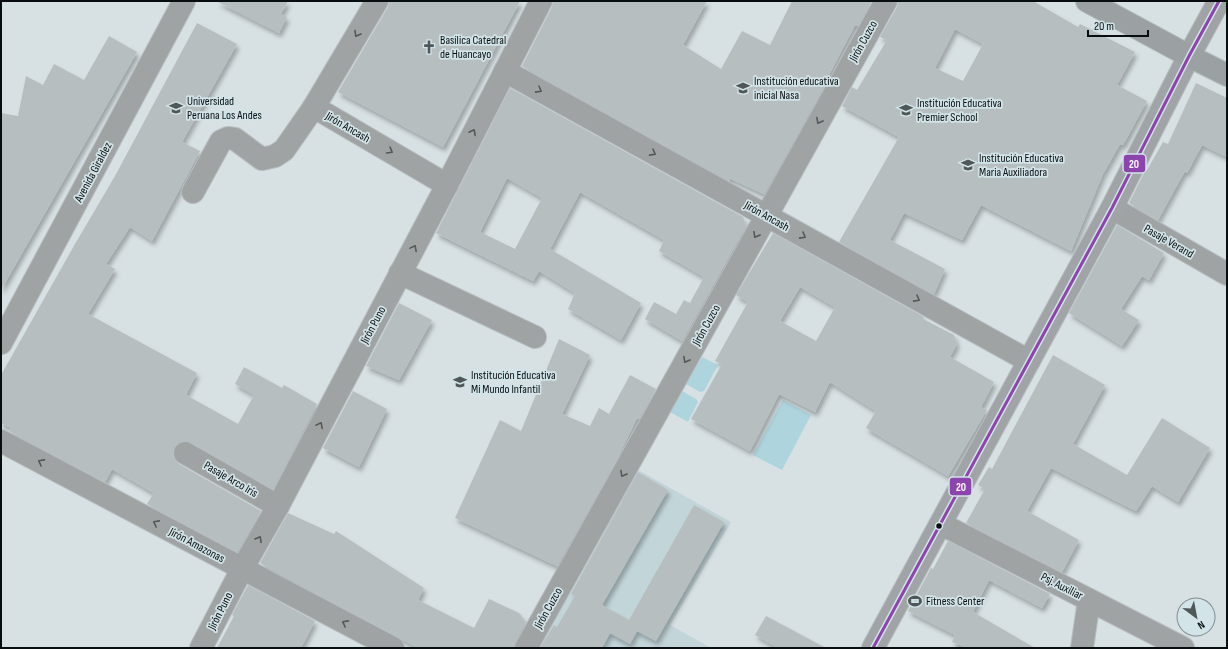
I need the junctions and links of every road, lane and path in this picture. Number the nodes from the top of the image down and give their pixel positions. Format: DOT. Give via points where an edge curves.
graph roads {
  1 [pos="184,1"];
  2 [pos="377,1"];
  3 [pos="541,1"];
  4 [pos="886,1"];
  5 [pos="1086,1"];
  6 [pos="1220,1"];
  7 [pos="1189,56"];
  8 [pos="505,71"];
  9 [pos="1227,75"];
  10 [pos="314,107"];
  11 [pos="447,185"];
  12 [pos="193,192"];
  13 [pos="1112,208"];
  14 [pos="767,216"];
  15 [pos="400,273"];
  16 [pos="1227,274"];
  17 [pos="535,337"];
  18 [pos="1,342"];
  19 [pos="1029,361"];
  20 [pos="1,441"];
  21 [pos="185,453"];
  22 [pos="278,506"];
  23 [pos="941,524"];
  24 [pos="242,569"];
  25 [pos="1089,600"];
  26 [pos="383,646"];
  27 [pos="201,648"];
  28 [pos="526,648"];
  29 [pos="874,648"];
  30 [pos="1082,648"];
  31 [pos="1183,648"];
  1 -- 18 [label="street, Avenida Giraldez"];
  2 -- 10 [label="street, Jirón Ancash, one-way"];
  3 -- 8 [label="street, Jirón Puno"];
  4 -- 14 [label="street, Jirón Cuzco, one-way"];
  5 -- 7 [label="highway"];
  6 -- 7 [label="street"];
  7 -- 9 [label="highway"];
  7 -- 13 [label="main road"];
  11 -- 8 [label="street, Jirón Puno, one-way"];
  8 -- 14 [label="street, Jirón Ancash, one-way"];
  10 -- 11 [label="street, Jirón Ancash, one-way"];
  10 -- 12 [label="street" via="284,150 275,156 262,159 235,139 221,140"];
  15 -- 11 [label="street, Jirón Puno, one-way"];
  13 -- 16 [label="street, Pasaje Verand"];
  13 -- 19 [label="main road"];
  14 -- 19 [label="street, Jirón Ancash, one-way"];
  14 -- 28 [label="street, Jirón Cuzco, one-way"];
  15 -- 17 [label="street"];
  22 -- 15 [label="street, Jirón Puno, one-way"];
  19 -- 23 [label="main road"];
  24 -- 20 [label="street, Jirón Amazonas, one-way"];
  21 -- 22 [label="street, Pasaje Arco Iris"];
  24 -- 22 [label="street, Jirón Puno, one-way"];
  23 -- 25 [label="street, Psj. Auxiliar"];
  23 -- 29 [label="main road"];
  26 -- 24 [label="street, Jirón Amazonas, one-way"];
  24 -- 27 [label="street, Jirón Puno"];
  25 -- 30 [label="street"];
  25 -- 31 [label="street, Psj. Auxiliar"];
}
